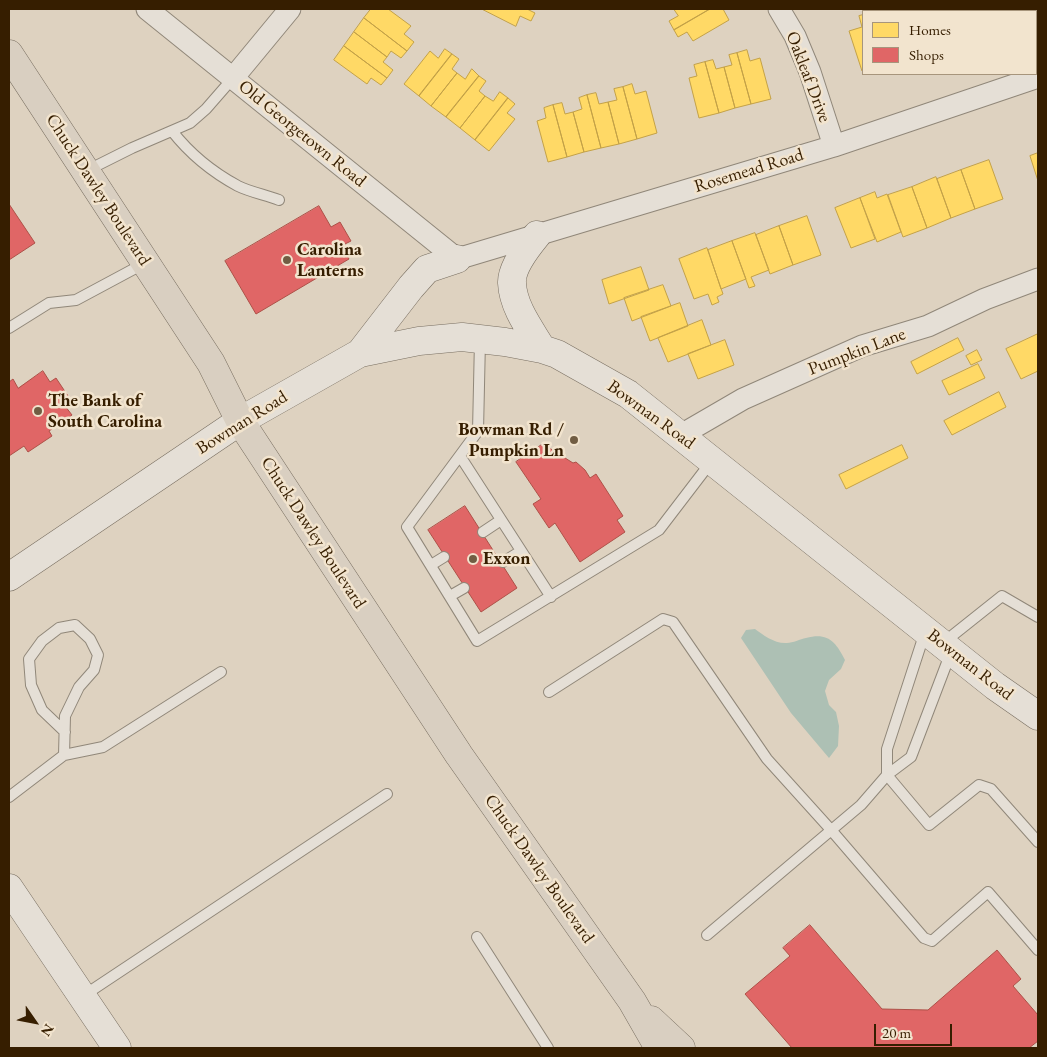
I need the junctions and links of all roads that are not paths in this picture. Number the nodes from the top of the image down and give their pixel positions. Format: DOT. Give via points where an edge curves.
graph roads {
  1 [pos="147,9"];
  2 [pos="290,9"];
  3 [pos="779,9"];
  4 [pos="9,54"];
  5 [pos="1038,77"];
  6 [pos="233,78"];
  7 [pos="172,130"];
  8 [pos="834,146"];
  9 [pos="86,172"];
  10 [pos="279,200"];
  11 [pos="536,235"];
  12 [pos="457,259"];
  13 [pos="145,263"];
  14 [pos="1038,279"];
  15 [pos="9,328"];
  16 [pos="480,339"];
  17 [pos="542,349"];
  18 [pos="360,352"];
  19 [pos="240,421"];
  20 [pos="681,436"];
  21 [pos="460,456"];
  22 [pos="713,460"];
  23 [pos="501,520"];
  24 [pos="483,532"];
  25 [pos="521,551"];
  26 [pos="444,557"];
  27 [pos="503,562"];
  28 [pos="431,565"];
  29 [pos="9,577"];
  30 [pos="464,588"];
  31 [pos="450,596"];
  32 [pos="551,597"];
  33 [pos="1038,617"];
  34 [pos="940,641"];
  35 [pos="221,672"];
  36 [pos="549,692"];
  37 [pos="1038,716"];
  38 [pos="65,732"];
  39 [pos="64,755"];
  40 [pos="887,775"];
  41 [pos="387,794"];
  42 [pos="9,797"];
  43 [pos="832,830"];
  44 [pos="1038,842"];
  45 [pos="9,888"];
  46 [pos="707,935"];
  47 [pos="478,937"];
  48 [pos="1038,950"];
  49 [pos="82,996"];
  50 [pos="632,1001"];
  51 [pos="117,1048"];
  52 [pos="548,1048"];
  53 [pos="659,1048"];
  54 [pos="681,1048"];
  1 -- 6 [label="street, Old Georgetown Road"];
  2 -- 6 [label="street"];
  3 -- 8 [label="street, Oakleaf Drive" via="810,72"];
  4 -- 9 [label="main road, Chuck Dawley Boulevard"];
  5 -- 8 [label="street, Rosemead Road"];
  6 -- 7 [label="lane" via="190,123"];
  6 -- 12 [label="street, Old Georgetown Road"];
  7 -- 9 [label="lane"];
  7 -- 10 [label="lane" via="184,146 239,187"];
  8 -- 11 [label="street, Rosemead Road"];
  9 -- 13 [label="main road, Chuck Dawley Boulevard"];
  11 -- 12 [label="street, Rosemead Road"];
  11 -- 17 [label="main road" via="522,254 512,281 519,310"];
  12 -- 18 [label="main road" via="427,269"];
  13 -- 15 [label="lane" via="76,300 49,303"];
  13 -- 19 [label="main road, Chuck Dawley Boulevard" via="211,363"];
  14 -- 20 [label="street, Pumpkin Lane" via="928,326 862,346 743,399"];
  16 -- 17 [label="main road, Bowman Road"];
  16 -- 18 [label="main road, Bowman Road" via="419,340"];
  16 -- 21 [label="lane" via="478,432"];
  17 -- 20 [label="main road, Bowman Road" via="557,354 628,394"];
  18 -- 19 [label="main road, Bowman Road"];
  19 -- 29 [label="main road, Bowman Road"];
  19 -- 50 [label="main road, Chuck Dawley Boulevard" via="459,755"];
  20 -- 22 [label="main road, Bowman Road"];
  21 -- 23 [label="lane"];
  21 -- 28 [label="lane" via="407,527"];
  22 -- 32 [label="lane" via="659,530"];
  22 -- 34 [label="main road, Bowman Road"];
  23 -- 24 [label="lane"];
  23 -- 25 [label="lane"];
  25 -- 27 [label="lane"];
  25 -- 32 [label="lane"];
  26 -- 28 [label="lane"];
  28 -- 31 [label="lane"];
  30 -- 31 [label="lane"];
  31 -- 32 [label="lane" via="477,641"];
  33 -- 34 [label="lane" via="1002,596"];
  34 -- 37 [label="main road, Bowman Road"];
  34 -- 40 [label="lane" via="887,750"];
  34 -- 40 [label="lane" via="911,757"];
  35 -- 39 [label="lane" via="103,748"];
  36 -- 43 [label="lane" via="663,620 672,622 767,759"];
  38 -- 38 [label="lane" via="65,716 79,687 94,670 98,655 90,639 75,625 59,628 42,641 29,659 31,685 42,710"];
  38 -- 39 [label="lane"];
  39 -- 42 [label="lane"];
  40 -- 43 [label="lane" via="861,805"];
  40 -- 44 [label="lane" via="929,825 979,785 991,788"];
  41 -- 49 [label="lane"];
  43 -- 46 [label="lane"];
  43 -- 48 [label="lane" via="924,938 932,941 988,892"];
  45 -- 49 [label="main road"];
  47 -- 52 [label="lane"];
  49 -- 51 [label="main road"];
  50 -- 53 [label="main road, Chuck Dawley Boulevard"];
  50 -- 54 [label="main road, Chuck Dawley Boulevard"];
}
